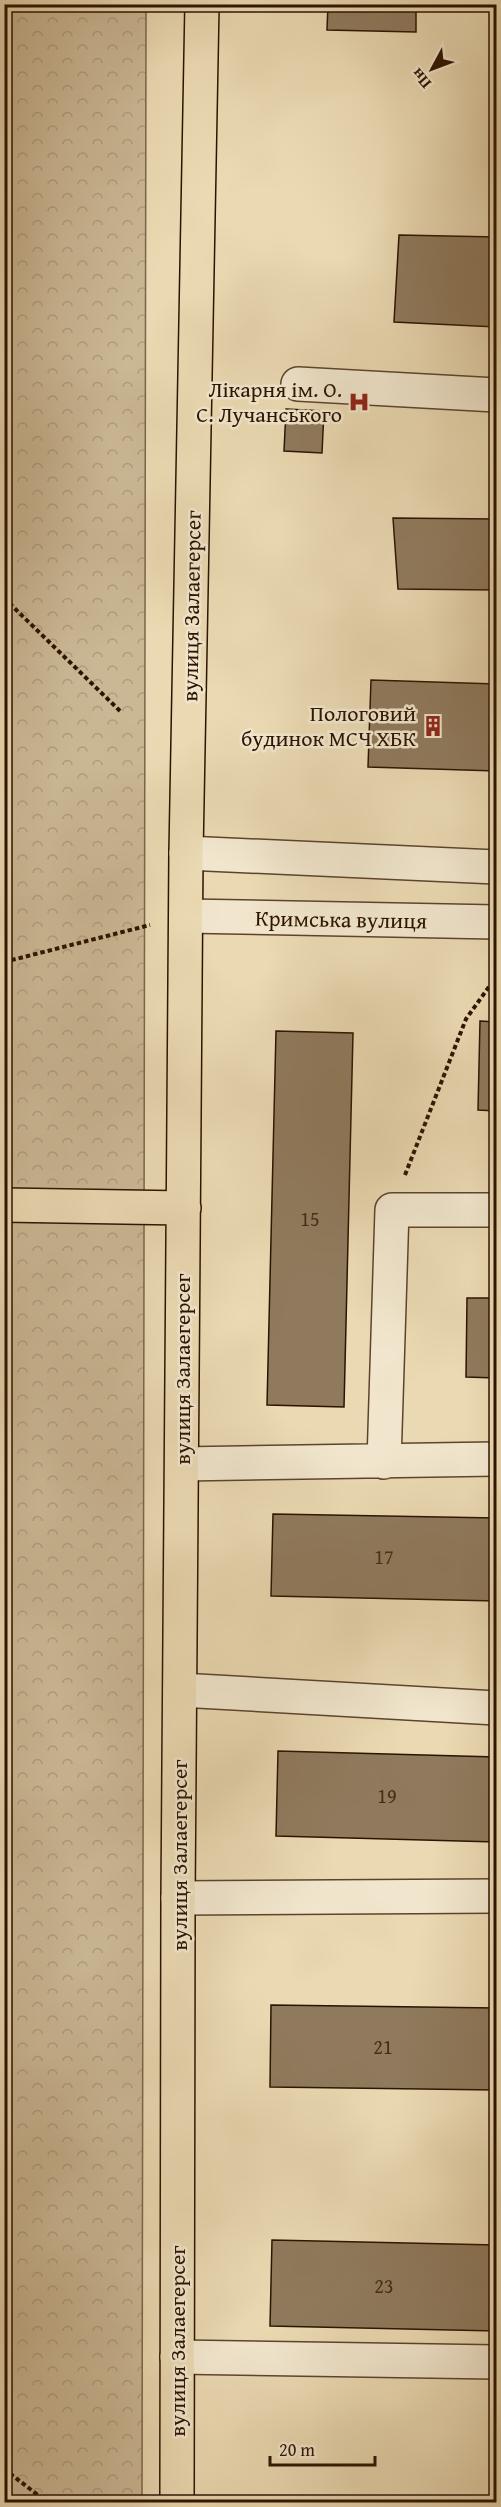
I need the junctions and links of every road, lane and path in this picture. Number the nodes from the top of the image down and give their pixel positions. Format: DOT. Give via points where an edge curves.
graph roads {
  1 [pos="202,4"];
  2 [pos="298,384"];
  3 [pos="496,395"];
  4 [pos="4,598"];
  5 [pos="120,711"];
  6 [pos="186,853"];
  7 [pos="496,867"];
  8 [pos="186,916"];
  9 [pos="496,922"];
  10 [pos="4,962"];
  11 [pos="496,977"];
  12 [pos="4,1205"];
  13 [pos="184,1208"];
  14 [pos="392,1210"];
  15 [pos="496,1210"];
  16 [pos="496,1459"];
  17 [pos="384,1462"];
  18 [pos="182,1464"];
  19 [pos="180,1689"];
  20 [pos="496,1708"];
  21 [pos="496,1896"];
  22 [pos="178,1898"];
  23 [pos="177,2357"];
  24 [pos="496,2362"];
  25 [pos="4,2469"];
  26 [pos="47,2502"];
  27 [pos="177,2502"];
  1 -- 6 [label="main road, вулиця Залаегерсег"];
  2 -- 3 [label="street"];
  4 -- 5 [label="path"];
  6 -- 7 [label="street"];
  6 -- 8 [label="main road, вулиця Залаегерсег"];
  8 -- 9 [label="street, Кримська вулиця"];
  8 -- 10 [label="path"];
  8 -- 13 [label="main road, вулиця Залаегерсег"];
  11 -- 14 [label="path" via="466,1019"];
  12 -- 13 [label="main road"];
  13 -- 18 [label="main road, вулиця Залаегерсег"];
  14 -- 15 [label="street"];
  14 -- 17 [label="street"];
  16 -- 17 [label="street"];
  17 -- 18 [label="street"];
  18 -- 19 [label="main road, вулиця Залаегерсег"];
  19 -- 20 [label="street"];
  19 -- 22 [label="main road, вулиця Залаегерсег"];
  21 -- 22 [label="street"];
  22 -- 23 [label="main road, вулиця Залаегерсег"];
  23 -- 24 [label="street"];
  23 -- 27 [label="main road, вулиця Залаегерсег"];
  25 -- 26 [label="path"];
}
